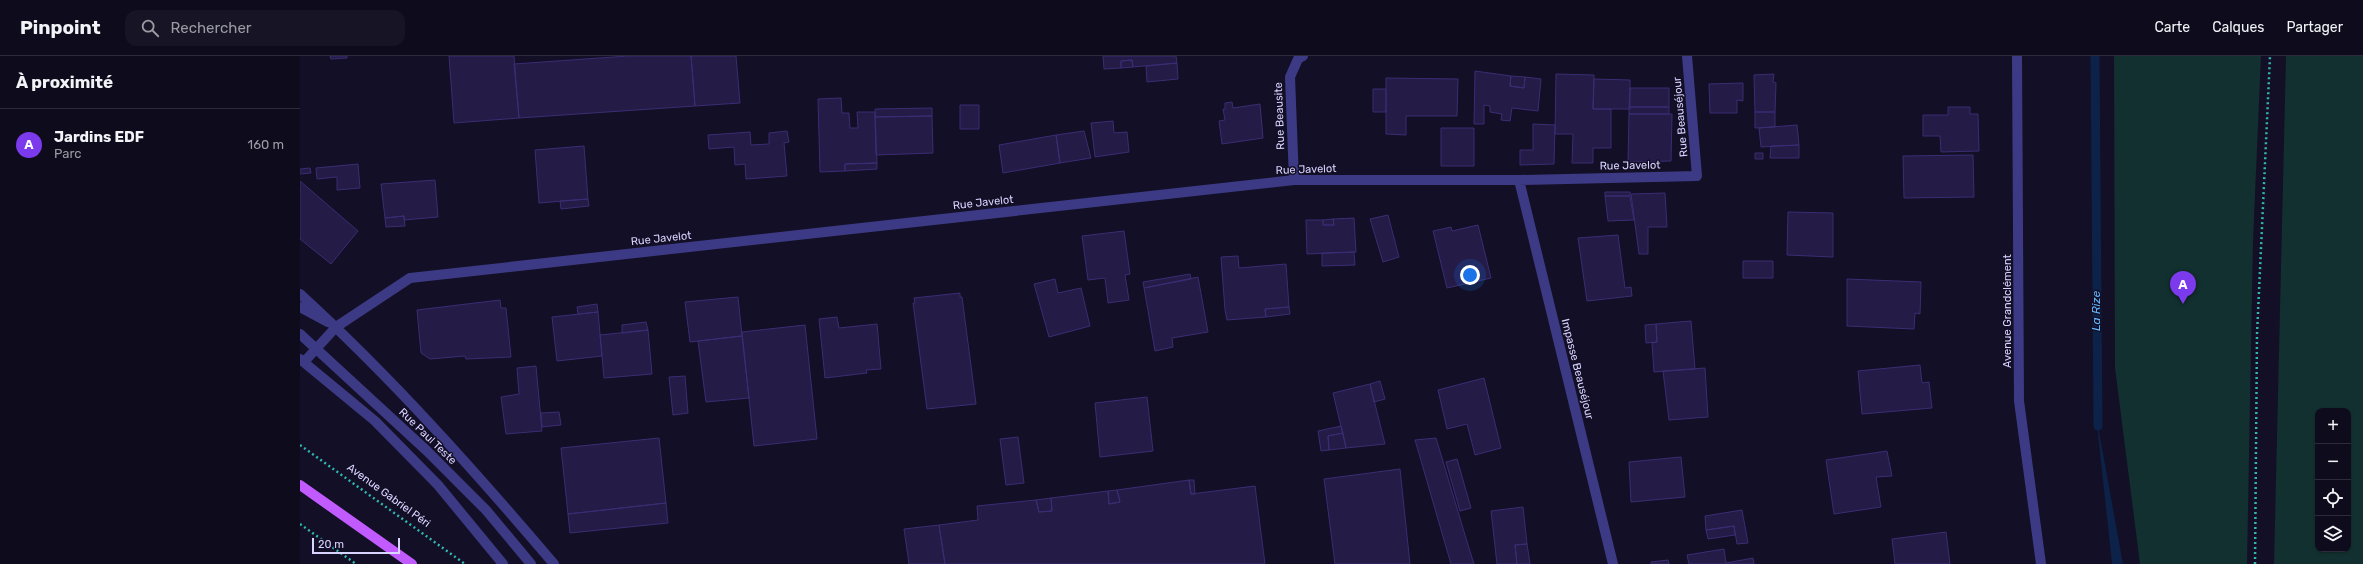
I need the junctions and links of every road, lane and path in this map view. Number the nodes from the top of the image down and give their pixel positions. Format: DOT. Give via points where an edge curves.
graph roads {
  1 [pos="1303,56"];
  2 [pos="1687,56"];
  3 [pos="2017,56"];
  4 [pos="2270,56"];
  5 [pos="1697,176"];
  6 [pos="1294,180"];
  7 [pos="1519,180"];
  8 [pos="300,294"];
  9 [pos="300,307"];
  10 [pos="336,327"];
  11 [pos="300,334"];
  12 [pos="316,350"];
  13 [pos="302,361"];
  14 [pos="300,445"];
  15 [pos="300,485"];
  16 [pos="300,524"];
  17 [pos="356,564"];
  18 [pos="412,564"];
  19 [pos="465,564"];
  20 [pos="503,564"];
  21 [pos="531,564"];
  22 [pos="554,564"];
  23 [pos="1613,564"];
  24 [pos="2041,564"];
  25 [pos="2255,564"];
  1 -- 6 [label="street, Rue Beausite" via="1298,59 1290,78"];
  2 -- 5 [label="street, Rue Beauséjour"];
  3 -- 24 [label="street, Avenue Grandclément" via="2019,401"];
  4 -- 25 [label="path" via="2258,334"];
  5 -- 7 [label="street, Rue Javelot"];
  6 -- 7 [label="street, Rue Javelot"];
  6 -- 10 [label="street, Rue Javelot" via="410,278"];
  7 -- 23 [label="street, Impasse Beauséjour"];
  8 -- 10 [label="street, Rue Paul Teste"];
  9 -- 10 [label="street, Rue Paul Teste"];
  10 -- 12 [label="street, Rue Javelot"];
  10 -- 22 [label="street, Rue Paul Teste" via="477,472"];
  11 -- 12 [label="street, Rue Paul Teste"];
  12 -- 13 [label="street, Rue Javelot"];
  12 -- 21 [label="street, Rue Paul Teste" via="426,450 486,510"];
  13 -- 20 [label="street" via="375,421 438,485"];
  14 -- 19 [label="path, Avenue Gabriel Péri"];
  15 -- 18 [label="main road"];
  16 -- 17 [label="path"];
}
